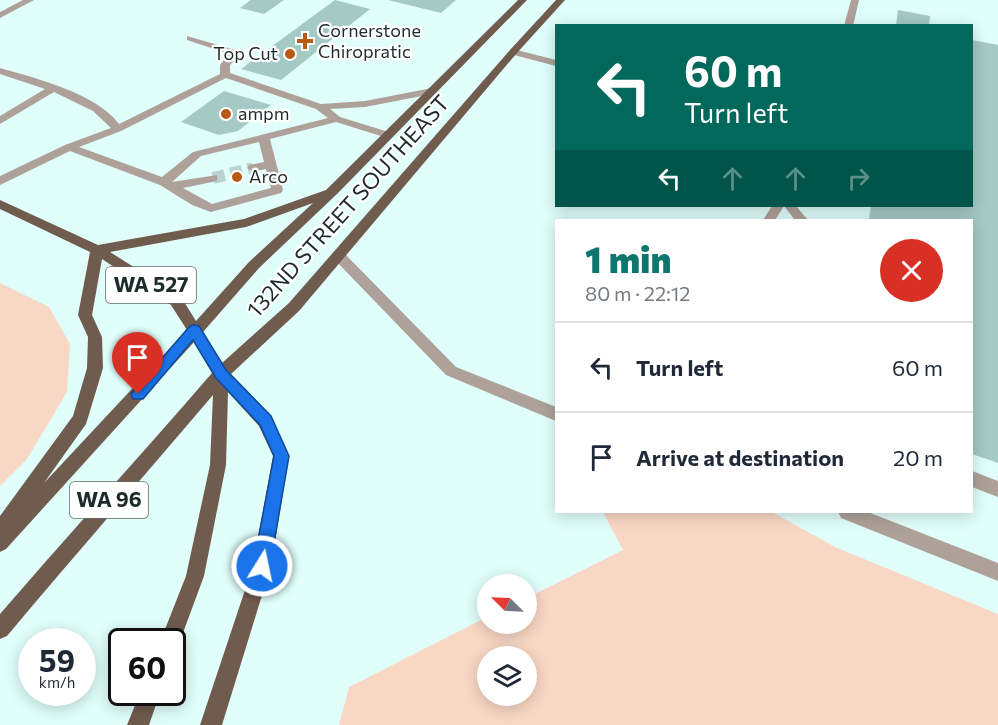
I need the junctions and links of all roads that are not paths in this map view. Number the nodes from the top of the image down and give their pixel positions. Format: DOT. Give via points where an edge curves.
graph roads {
  1 [pos="30,0"];
  2 [pos="523,0"];
  3 [pos="561,0"];
  4 [pos="855,0"];
  5 [pos="0,15"];
  6 [pos="849,24"];
  7 [pos="190,38"];
  8 [pos="513,52"];
  9 [pos="555,63"];
  10 [pos="0,71"];
  11 [pos="225,75"];
  12 [pos="53,88"];
  13 [pos="432,91"];
  14 [pos="320,107"];
  15 [pos="336,120"];
  16 [pos="0,121"];
  17 [pos="117,129"];
  18 [pos="388,135"];
  19 [pos="264,138"];
  20 [pos="69,147"];
  21 [pos="270,164"];
  22 [pos="253,168"];
  23 [pos="213,178"];
  24 [pos="0,181"];
  25 [pos="168,185"];
  26 [pos="334,190"];
  27 [pos="0,204"];
  28 [pos="791,207"];
  29 [pos="801,219"];
  30 [pos="97,250"];
  31 [pos="339,256"];
  32 [pos="194,330"];
  33 [pos="221,374"];
  34 [pos="555,414"];
  35 [pos="973,480"];
  36 [pos="998,489"];
  37 [pos="850,513"];
  38 [pos="0,531"];
  39 [pos="0,543"];
  40 [pos="998,572"];
  41 [pos="175,628"];
  42 [pos="0,629"];
  43 [pos="145,706"];
  44 [pos="138,725"];
  45 [pos="211,725"];
  1 -- 5 [label="lane"];
  2 -- 13 [label="main road, 132ND STREET SOUTHEAST / WA 96"];
  3 -- 8 [label="main road, 132ND STREET SOUTHEAST / WA 96"];
  4 -- 6 [label="lane"];
  7 -- 11 [label="lane" via="236,53 226,59"];
  8 -- 9 [label="lane"];
  8 -- 31 [label="main road, 132ND STREET SOUTHEAST / WA 96"];
  10 -- 12 [label="lane"];
  11 -- 14 [label="lane"];
  11 -- 17 [label="lane"];
  12 -- 16 [label="lane"];
  12 -- 17 [label="lane" via="101,111"];
  13 -- 14 [label="lane" via="365,104"];
  13 -- 18 [label="main road, 132ND STREET SOUTHEAST / WA 96"];
  14 -- 15 [label="lane"];
  15 -- 18 [label="lane"];
  15 -- 19 [label="lane"];
  17 -- 20 [label="lane"];
  18 -- 26 [label="main road, 132ND STREET SOUTHEAST / WA 96"];
  19 -- 21 [label="lane"];
  19 -- 25 [label="lane" via="196,154"];
  20 -- 24 [label="lane"];
  20 -- 25 [label="lane"];
  21 -- 22 [label="lane"];
  21 -- 25 [label="lane" via="277,190 211,208"];
  23 -- 25 [label="lane"];
  26 -- 30 [label="main road" via="246,223"];
  26 -- 32 [label="main road, 132ND STREET SOUTHEAST / WA 96" via="254,265"];
  27 -- 30 [label="main road, WA 527"];
  28 -- 29 [label="lane"];
  30 -- 32 [label="main road, WA 527" via="176,301"];
  30 -- 38 [label="main road" via="85,315 95,337 95,368 80,419"];
  31 -- 33 [label="main road, 132ND STREET SOUTHEAST / WA 96" via="294,307"];
  31 -- 34 [label="lane" via="452,371"];
  32 -- 33 [label="main road, WA 527"];
  32 -- 39 [label="main road, 132ND STREET SOUTHEAST / WA 96"];
  33 -- 41 [label="main road" via="218,465 195,576"];
  33 -- 42 [label="main road, 132ND STREET SOUTHEAST / WA 96"];
  33 -- 45 [label="main road, WA 527" via="266,421 281,456 262,566"];
  35 -- 36 [label="lane"];
  37 -- 40 [label="lane"];
  43 -- 44 [label="main road"];
}
